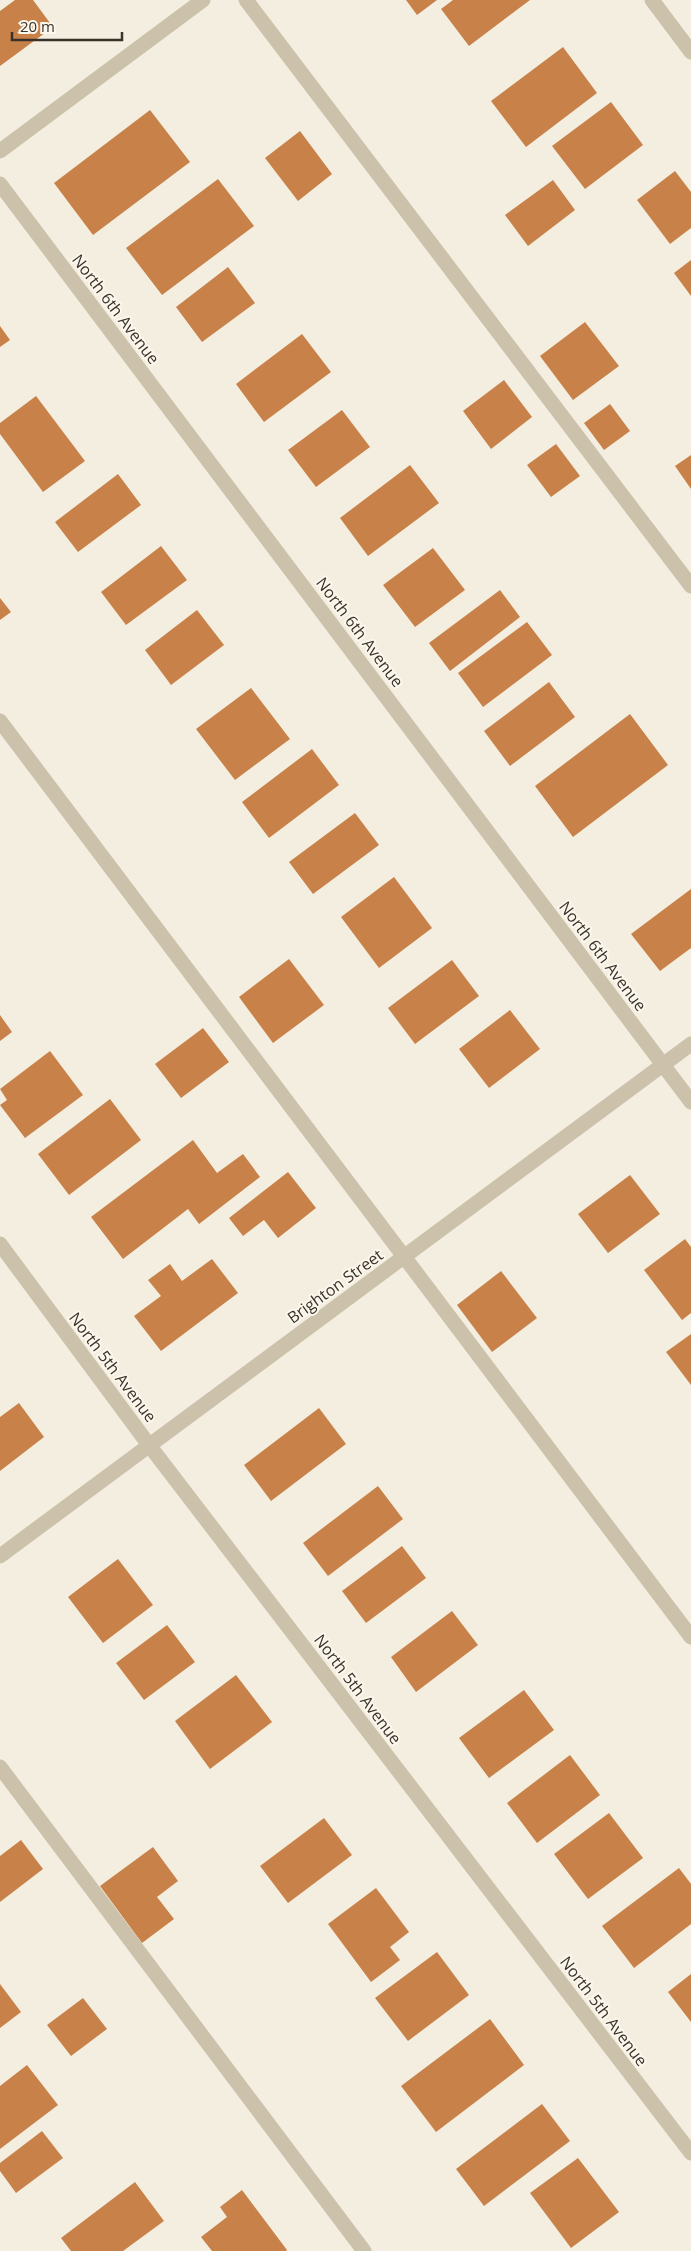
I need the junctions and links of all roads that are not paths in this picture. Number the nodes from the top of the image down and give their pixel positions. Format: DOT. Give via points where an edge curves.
graph roads {
  1 [pos="204,0"];
  2 [pos="246,0"];
  3 [pos="652,0"];
  4 [pos="691,52"];
  5 [pos="0,151"];
  6 [pos="0,184"];
  7 [pos="691,586"];
  8 [pos="0,721"];
  9 [pos="691,1044"];
  10 [pos="663,1064"];
  11 [pos="691,1102"];
  12 [pos="0,1244"];
  13 [pos="404,1256"];
  14 [pos="150,1444"];
  15 [pos="0,1556"];
  16 [pos="691,1637"];
  17 [pos="0,1767"];
  18 [pos="691,2154"];
  19 [pos="364,2251"];
  1 -- 5 [label="street"];
  2 -- 7 [label="street"];
  3 -- 4 [label="street"];
  6 -- 10 [label="street, North 6th Avenue"];
  8 -- 13 [label="street"];
  9 -- 10 [label="street, Brighton Street"];
  10 -- 11 [label="street, North 6th Avenue"];
  10 -- 13 [label="street, Brighton Street"];
  12 -- 14 [label="street, North 5th Avenue"];
  13 -- 14 [label="street, Brighton Street"];
  13 -- 16 [label="street"];
  14 -- 15 [label="street, Brighton Street"];
  14 -- 18 [label="street, North 5th Avenue"];
  17 -- 19 [label="street"];
}
